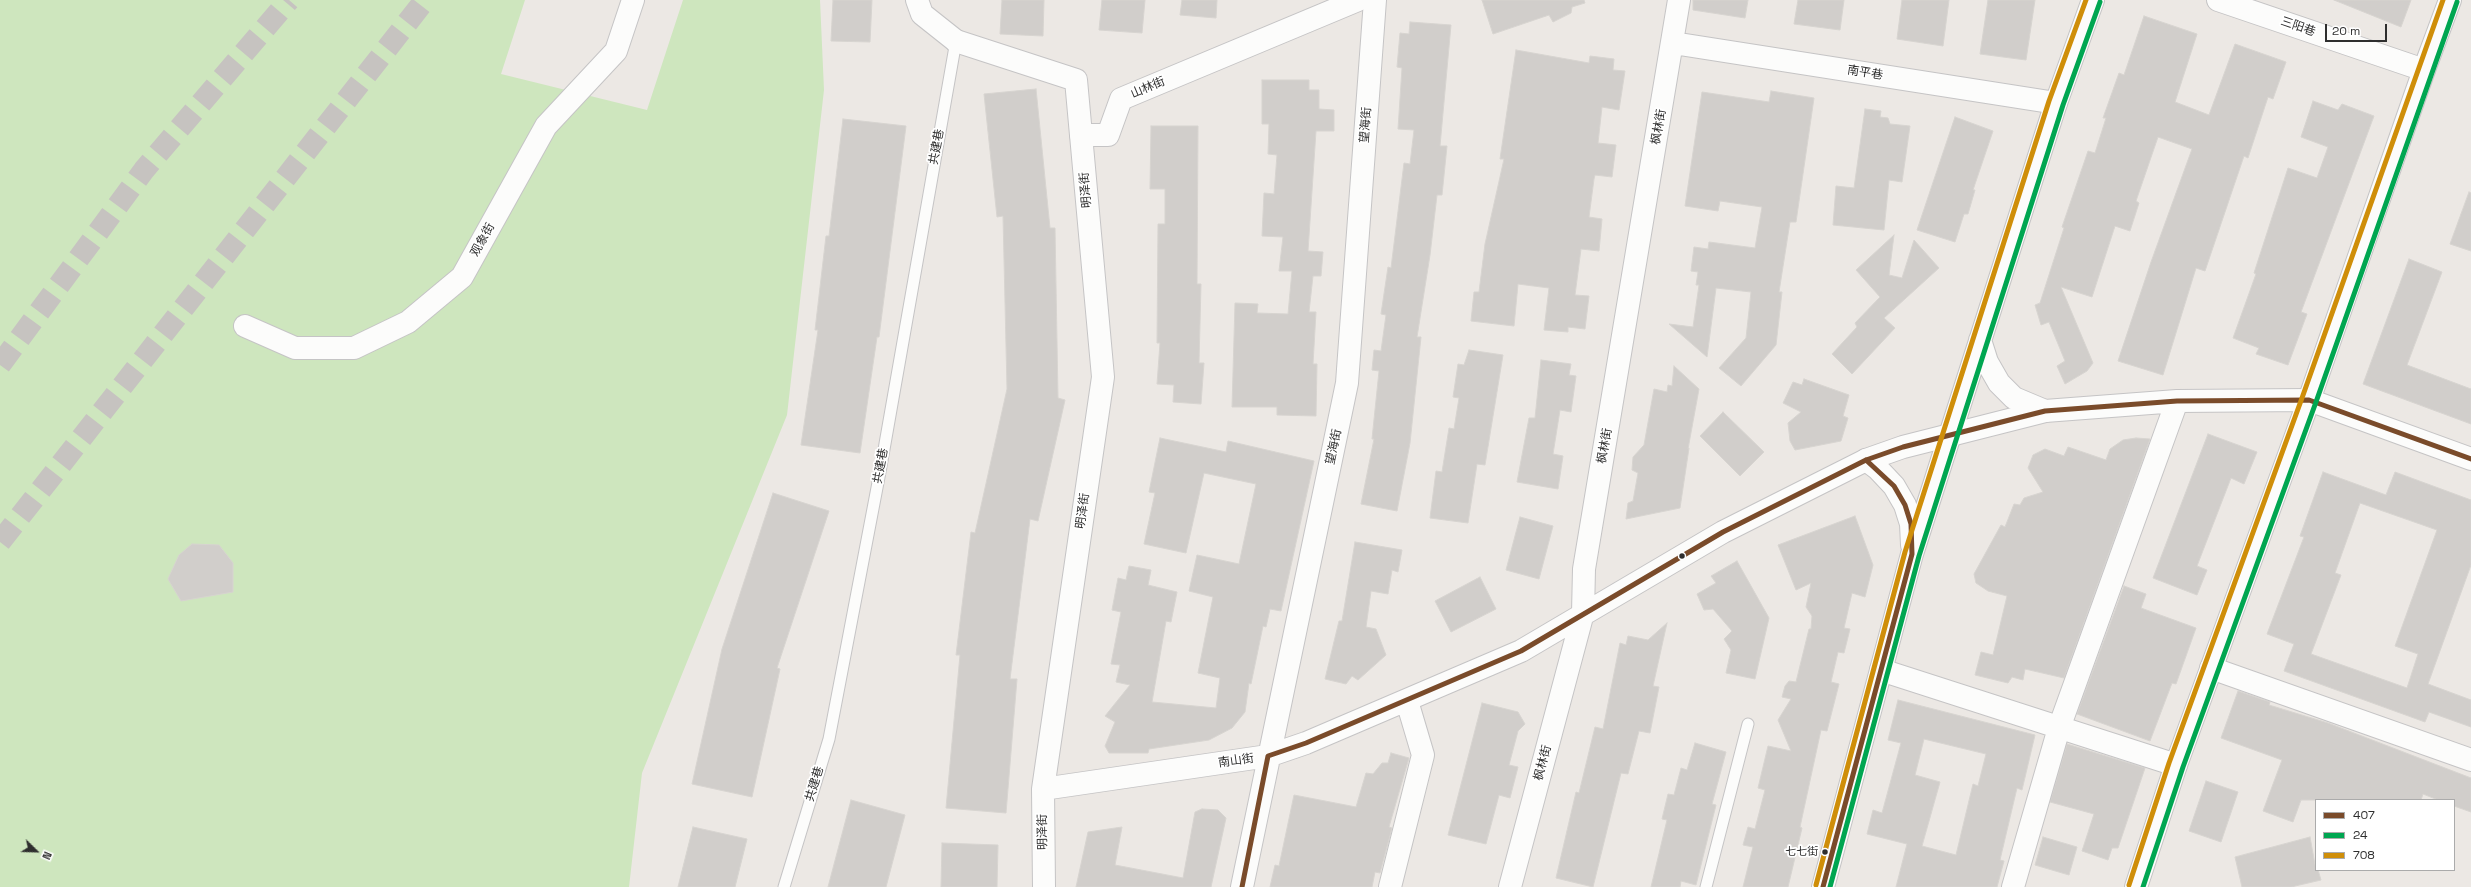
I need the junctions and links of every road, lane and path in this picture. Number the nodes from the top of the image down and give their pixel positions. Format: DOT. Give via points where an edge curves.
graph roads {
  1 [pos="633,0"];
  2 [pos="918,0"];
  3 [pos="1358,0"];
  4 [pos="1375,0"];
  5 [pos="1679,0"];
  6 [pos="2093,0"];
  7 [pos="2218,0"];
  8 [pos="2450,0"];
  9 [pos="956,41"];
  10 [pos="1673,43"];
  11 [pos="2424,70"];
  12 [pos="2056,103"];
  13 [pos="1081,135"];
  14 [pos="245,326"];
  15 [pos="1980,340"];
  16 [pos="2309,400"];
  17 [pos="2177,401"];
  18 [pos="2045,411"];
  19 [pos="1950,435"];
  20 [pos="2471,459"];
  21 [pos="1866,460"];
  22 [pos="1912,554"];
  23 [pos="1583,613"];
  24 [pos="2211,668"];
  25 [pos="1881,670"];
  26 [pos="1408,701"];
  27 [pos="1748,724"];
  28 [pos="2059,728"];
  29 [pos="1268,756"];
  30 [pos="2471,760"];
  31 [pos="2176,765"];
  32 [pos="1043,789"];
  33 [pos="784,887"];
  34 [pos="1044,887"];
  35 [pos="1242,887"];
  36 [pos="1390,887"];
  37 [pos="1510,887"];
  38 [pos="1706,887"];
  39 [pos="1823,887"];
  40 [pos="2013,887"];
  41 [pos="2136,887"];
  1 -- 14 [label="street, 观象街" via="616,50 546,126 462,277 408,322 354,348 295,348"];
  2 -- 9 [label="street" via="922,14"];
  3 -- 13 [label="street, 山林街" via="1121,99 1108,135"];
  4 -- 29 [label="street, 望海街" via="1347,383"];
  5 -- 10 [label="street, 枫林街"];
  6 -- 12 [label="street"];
  7 -- 11 [label="street, 三阳巷"];
  8 -- 11 [label="street"];
  9 -- 13 [label="street" via="1076,80"];
  9 -- 33 [label="lane, 共建巷" via="880,472 829,739"];
  10 -- 12 [label="street, 南平巷"];
  10 -- 23 [label="street, 枫林街" via="1584,568"];
  11 -- 16 [label="street"];
  12 -- 15 [label="street"];
  13 -- 32 [label="street, 明泽街" via="1103,377"];
  15 -- 18 [label="street" via="1986,362 1999,383 2014,398"];
  15 -- 19 [label="street"];
  16 -- 17 [label="street, 南山街"];
  16 -- 20 [label="street, 南山街"];
  16 -- 24 [label="street"];
  17 -- 18 [label="street, 南山街"];
  17 -- 28 [label="street"];
  18 -- 19 [label="street, 南山街"];
  19 -- 21 [label="street, 南山街"];
  19 -- 22 [label="street"];
  21 -- 22 [label="street" via="1894,486 1905,504 1911,524"];
  21 -- 23 [label="street, 南山街" via="1723,532"];
  22 -- 25 [label="street"];
  23 -- 26 [label="street, 南山街" via="1521,651"];
  23 -- 37 [label="street, 枫林街"];
  24 -- 30 [label="street"];
  24 -- 31 [label="street"];
  25 -- 28 [label="street"];
  25 -- 39 [label="street"];
  26 -- 29 [label="street, 南山街"];
  26 -- 36 [label="street" via="1423,755"];
  27 -- 38 [label="lane"];
  28 -- 31 [label="street"];
  28 -- 40 [label="street"];
  29 -- 32 [label="street, 南山街"];
  29 -- 35 [label="street, 望海街"];
  31 -- 41 [label="street"];
  32 -- 34 [label="street, 明泽街"];
}
